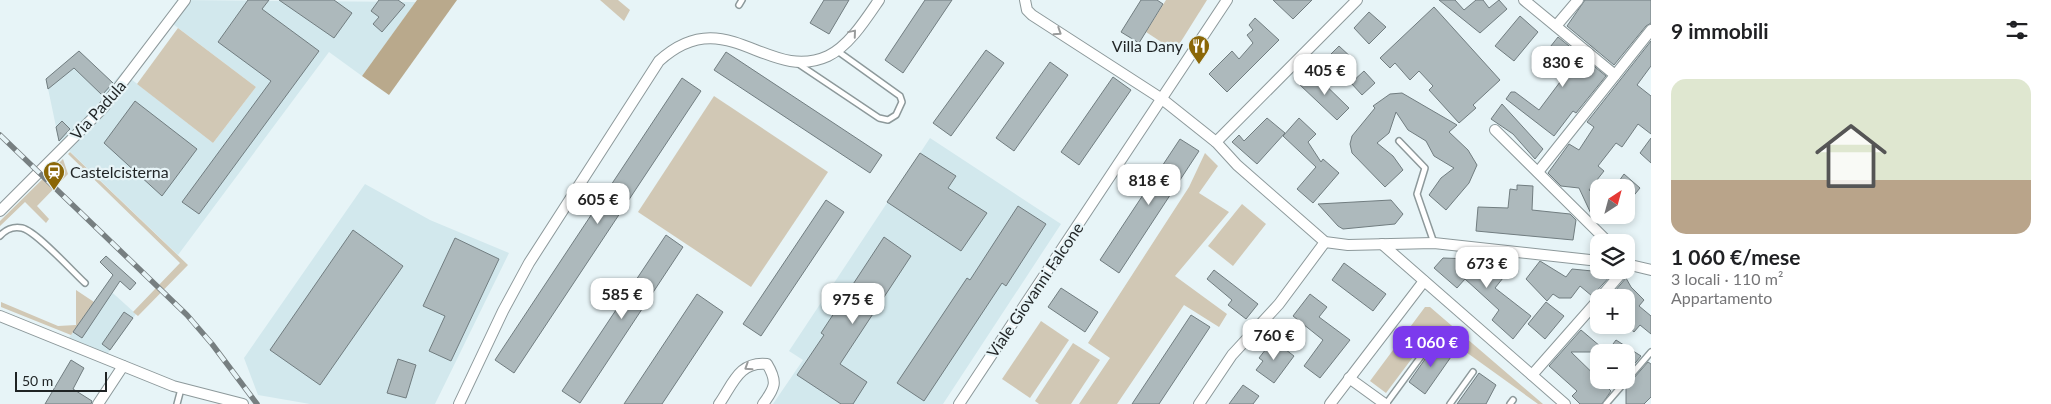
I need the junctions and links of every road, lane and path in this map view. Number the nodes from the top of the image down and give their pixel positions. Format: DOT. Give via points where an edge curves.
graph roads {
  1 [pos="185,0"];
  2 [pos="879,0"];
  3 [pos="1025,0"];
  4 [pos="1226,0"];
  5 [pos="1357,0"];
  6 [pos="1524,0"];
  7 [pos="1578,0"];
  8 [pos="1556,26"];
  9 [pos="707,28"];
  10 [pos="724,28"];
  11 [pos="1651,30"];
  12 [pos="836,50"];
  13 [pos="788,57"];
  14 [pos="1615,75"];
  15 [pos="1162,99"];
  16 [pos="1495,130"];
  17 [pos="1399,141"];
  18 [pos="1216,142"];
  19 [pos="1538,172"];
  20 [pos="0,211"];
  21 [pos="1600,234"];
  22 [pos="0,236"];
  23 [pos="1325,242"];
  24 [pos="1434,243"];
  25 [pos="1382,244"];
  26 [pos="1590,260"];
  27 [pos="1635,267"];
  28 [pos="1651,270"];
  29 [pos="1616,279"];
  30 [pos="1424,281"];
  31 [pos="85,283"];
  32 [pos="1607,289"];
  33 [pos="1590,309"];
  34 [pos="0,316"];
  35 [pos="1436,336"];
  36 [pos="1651,352"];
  37 [pos="123,366"];
  38 [pos="1473,372"];
  39 [pos="1532,376"];
  40 [pos="1349,378"];
  41 [pos="181,389"];
  42 [pos="98,404"];
  43 [pos="177,404"];
  44 [pos="243,404"];
  45 [pos="459,404"];
  46 [pos="720,404"];
  47 [pos="763,404"];
  48 [pos="959,404"];
  49 [pos="1199,404"];
  50 [pos="1330,404"];
  51 [pos="1385,404"];
  52 [pos="1450,404"];
  53 [pos="1565,404"];
  54 [pos="1606,404"];
  1 -- 20 [label="street, Via Padula" via="103,108"];
  12 -- 2 [label="street, one-way"];
  3 -- 15 [label="street, one-way" via="1032,15"];
  4 -- 15 [label="street, Viale Giovanni Falcone"];
  5 -- 18 [label="street"];
  6 -- 8 [label="street"];
  7 -- 8 [label="street"];
  8 -- 14 [label="street"];
  9 -- 45 [label="street" via="671,48 638,92 528,263"];
  10 -- 13 [label="street"];
  11 -- 14 [label="street"];
  12 -- 13 [label="street" via="821,58 800,60"];
  12 -- 13 [label="lane" via="900,96 902,102 896,115 888,120 879,118"];
  14 -- 19 [label="street"];
  15 -- 18 [label="street"];
  15 -- 48 [label="street, Viale Giovanni Falcone"];
  16 -- 19 [label="street"];
  17 -- 24 [label="lane" via="1424,168 1417,194"];
  18 -- 23 [label="street" via="1237,165"];
  19 -- 21 [label="street"];
  22 -- 31 [label="lane" via="8,229 28,231"];
  23 -- 25 [label="street"];
  23 -- 49 [label="street" via="1279,304 1232,355"];
  24 -- 25 [label="street"];
  24 -- 26 [label="street"];
  25 -- 30 [label="street"];
  27 -- 28 [label="street"];
  29 -- 32 [label="street"];
  30 -- 39 [label="street"];
  30 -- 40 [label="street"];
  33 -- 39 [label="street"];
  34 -- 37 [label="street"];
  35 -- 51 [label="lane"];
  36 -- 54 [label="lane"];
  37 -- 41 [label="street"];
  37 -- 42 [label="street"];
  38 -- 52 [label="lane"];
  39 -- 53 [label="street"];
  40 -- 50 [label="street"];
  40 -- 51 [label="street"];
  41 -- 43 [label="lane"];
  41 -- 44 [label="street"];
  47 -- 46 [label="street, one-way" via="773,390 774,376 767,364 754,362 743,368"];
}
